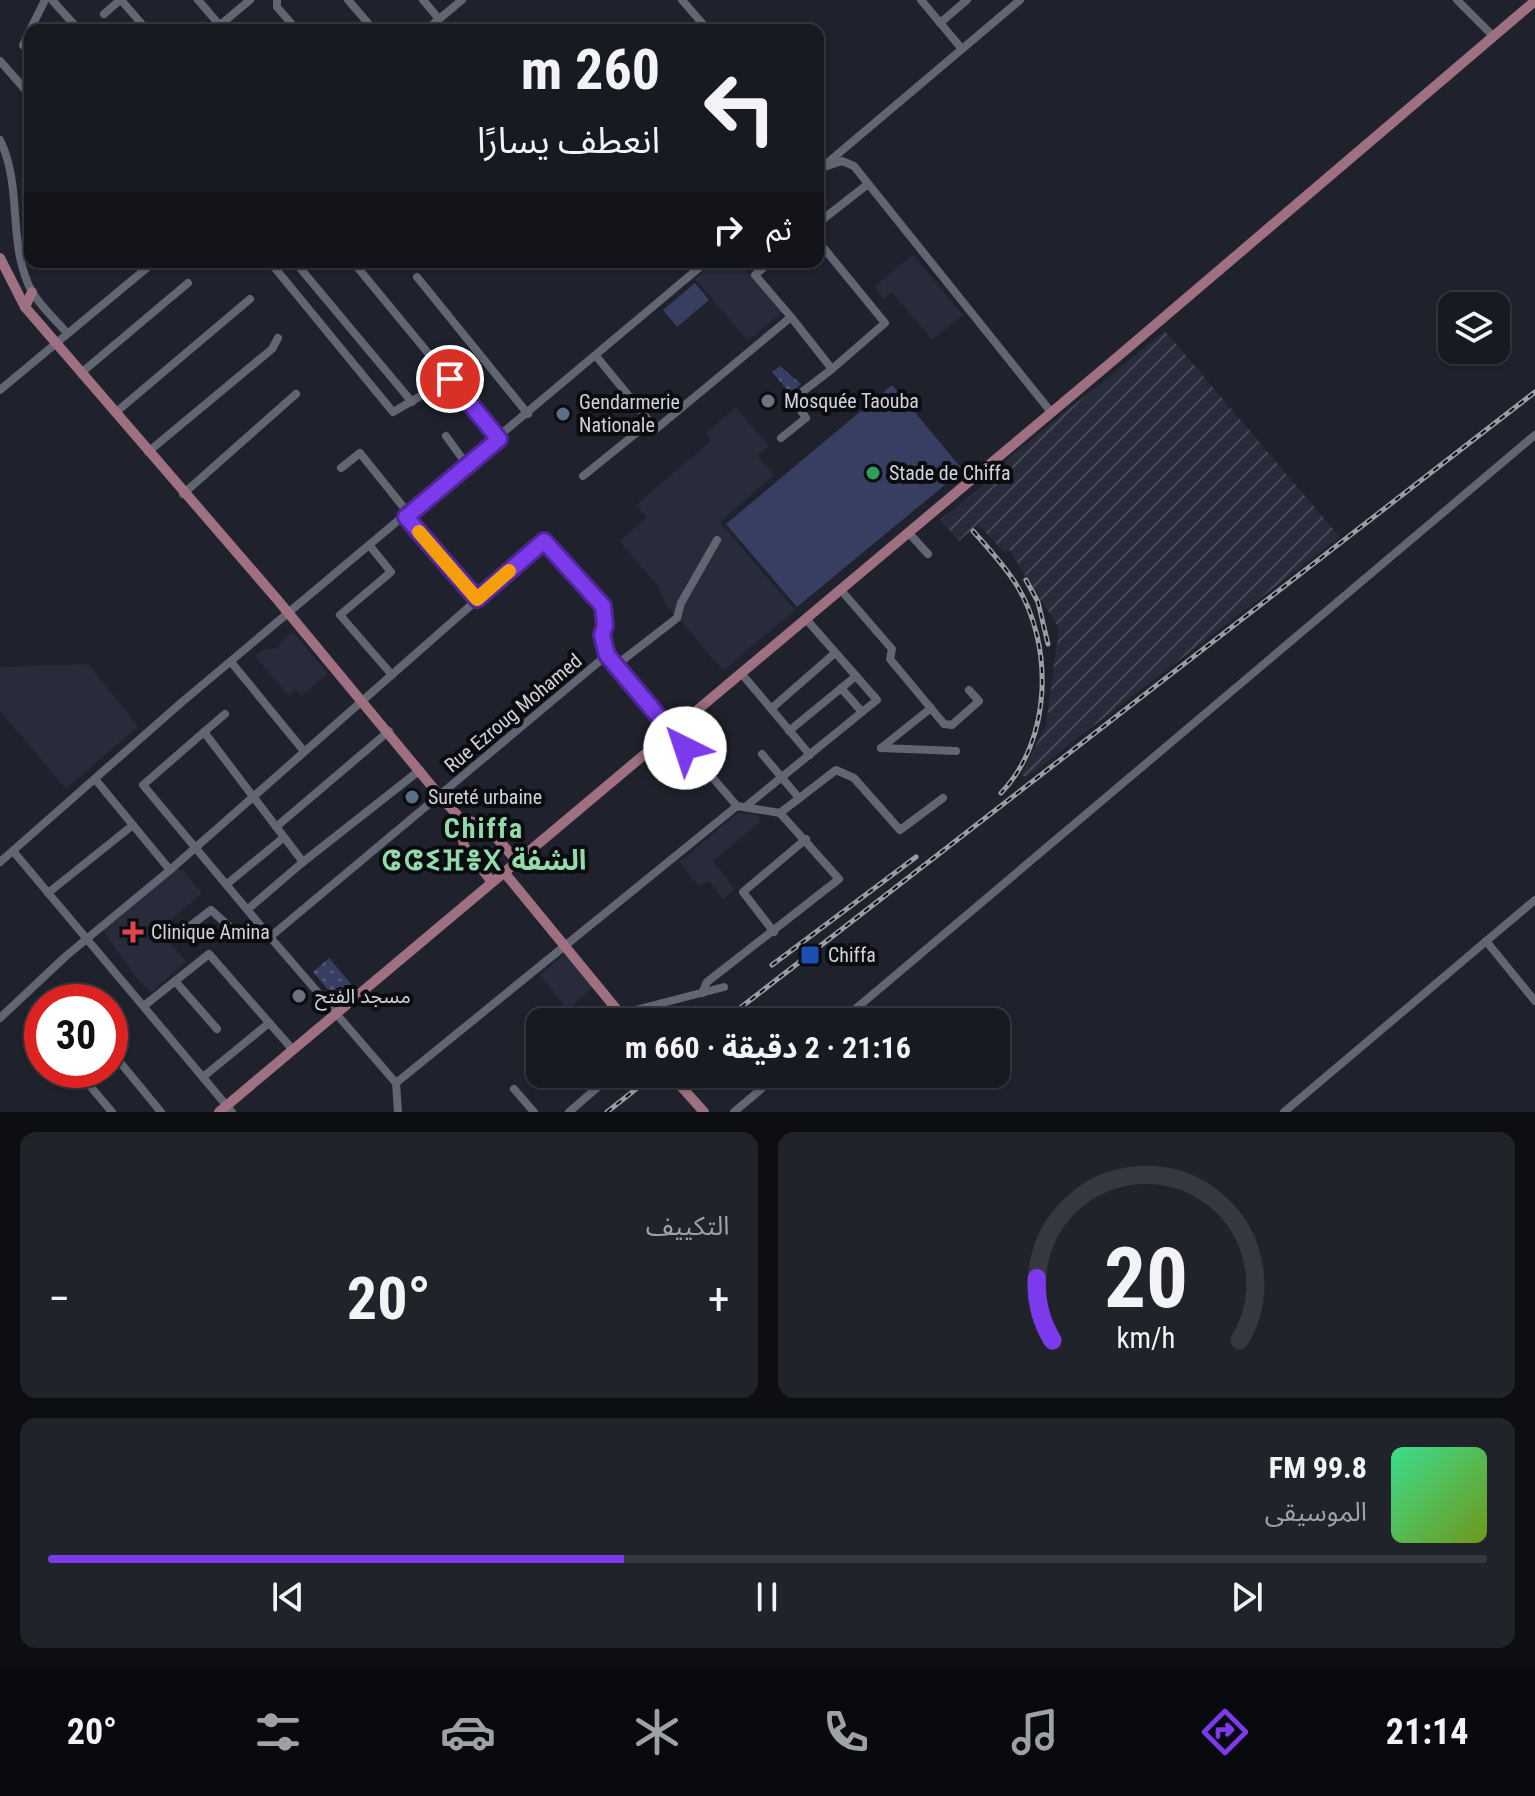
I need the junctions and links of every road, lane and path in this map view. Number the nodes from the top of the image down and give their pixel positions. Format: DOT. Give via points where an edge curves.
graph roads {
  1 [pos="45,0"];
  2 [pos="52,0"];
  3 [pos="120,0"];
  4 [pos="198,0"];
  5 [pos="250,0"];
  6 [pos="277,0"];
  7 [pos="348,0"];
  8 [pos="423,0"];
  9 [pos="462,0"];
  10 [pos="682,0"];
  11 [pos="921,0"];
  12 [pos="967,0"];
  13 [pos="1020,0"];
  14 [pos="1457,0"];
  15 [pos="1535,1"];
  16 [pos="104,14"];
  17 [pos="439,19"];
  18 [pos="940,23"];
  19 [pos="33,24"];
  20 [pos="74,24"];
  21 [pos="142,24"];
  22 [pos="219,24"];
  23 [pos="226,24"];
  24 [pos="292,24"];
  25 [pos="369,24"];
  26 [pos="433,24"];
  27 [pos="703,24"];
  28 [pos="1493,36"];
  29 [pos="962,49"];
  30 [pos="0,61"];
  31 [pos="24,88"];
  32 [pos="0,140"];
  33 [pos="824,165"];
  34 [pos="824,166"];
  35 [pos="868,184"];
  36 [pos="824,218"];
  37 [pos="824,248"];
  38 [pos="0,258"];
  39 [pos="24,267"];
  40 [pos="24,268"];
  41 [pos="144,268"];
  42 [pos="275,268"];
  43 [pos="300,268"];
  44 [pos="358,268"];
  45 [pos="699,268"];
  46 [pos="763,268"];
  47 [pos="417,277"];
  48 [pos="188,283"];
  49 [pos="32,292"];
  50 [pos="250,299"];
  51 [pos="25,307"];
  52 [pos="791,317"];
  53 [pos="67,333"];
  54 [pos="278,338"];
  55 [pos="56,343"];
  56 [pos="596,356"];
  57 [pos="832,369"];
  58 [pos="81,373"];
  59 [pos="450,379"];
  60 [pos="0,390"];
  61 [pos="296,394"];
  62 [pos="412,402"];
  63 [pos="1051,412"];
  64 [pos="115,413"];
  65 [pos="528,414"];
  66 [pos="650,422"];
  67 [pos="1535,435"];
  68 [pos="446,436"];
  69 [pos="781,438"];
  70 [pos="499,439"];
  71 [pos="148,452"];
  72 [pos="467,465"];
  73 [pos="341,468"];
  74 [pos="583,476"];
  75 [pos="183,494"];
  76 [pos="408,516"];
  77 [pos="908,532"];
  78 [pos="717,540"];
  79 [pos="370,546"];
  80 [pos="928,554"];
  81 [pos="840,589"];
  82 [pos="477,599"];
  83 [pos="290,615"];
  84 [pos="806,619"];
  85 [pos="835,653"];
  86 [pos="607,655"];
  87 [pos="231,662"];
  88 [pos="615,666"];
  89 [pos="741,673"];
  90 [pos="392,675"];
  91 [pos="856,676"];
  92 [pos="841,688"];
  93 [pos="969,690"];
  94 [pos="360,700"];
  95 [pos="772,708"];
  96 [pos="931,708"];
  97 [pos="862,712"];
  98 [pos="225,714"];
  99 [pos="389,731"];
  100 [pos="789,731"];
  101 [pos="204,732"];
  102 [pos="671,732"];
  103 [pos="650,749"];
  104 [pos="303,750"];
  105 [pos="956,751"];
  106 [pos="762,754"];
  107 [pos="810,755"];
  108 [pos="699,764"];
  109 [pos="420,770"];
  110 [pos="782,777"];
  111 [pos="95,779"];
  112 [pos="439,795"];
  113 [pos="252,796"];
  114 [pos="799,798"];
  115 [pos="943,798"];
  116 [pos="741,806"];
  117 [pos="780,813"];
  118 [pos="460,818"];
  119 [pos="133,825"];
  120 [pos="276,827"];
  121 [pos="283,838"];
  122 [pos="806,839"];
  123 [pos="196,847"];
  124 [pos="13,851"];
  125 [pos="517,861"];
  126 [pos="0,862"];
  127 [pos="303,862"];
  128 [pos="170,870"];
  129 [pos="504,872"];
  130 [pos="492,882"];
  131 [pos="227,884"];
  132 [pos="48,893"];
  133 [pos="1535,900"];
  134 [pos="248,909"];
  135 [pos="774,932"];
  136 [pos="176,937"];
  137 [pos="270,937"];
  138 [pos="85,940"];
  139 [pos="1486,941"];
  140 [pos="565,945"];
  141 [pos="175,981"];
  142 [pos="724,987"];
  143 [pos="702,993"];
  144 [pos="1535,1001"];
  145 [pos="145,1005"];
  146 [pos="616,1008"];
  147 [pos="655,1008"];
  148 [pos="857,1008"];
  149 [pos="336,1013"];
  150 [pos="0,1018"];
  151 [pos="269,1023"];
  152 [pos="217,1029"];
  153 [pos="293,1050"];
  154 [pos="128,1072"];
  155 [pos="203,1077"];
  156 [pos="396,1083"];
  157 [pos="92,1088"];
  158 [pos="597,1088"];
  159 [pos="683,1088"];
  160 [pos="762,1088"];
  161 [pos="514,1089"];
  162 [pos="226,1110"];
  163 [pos="112,1112"];
  164 [pos="161,1112"];
  165 [pos="398,1112"];
  166 [pos="534,1112"];
  167 [pos="569,1112"];
  168 [pos="704,1112"];
  169 [pos="734,1112"];
  170 [pos="1284,1112"];
  1 -- 19 [label="street"];
  2 -- 20 [label="street"];
  3 -- 16 [label="street"];
  3 -- 21 [label="street"];
  4 -- 22 [label="street"];
  5 -- 23 [label="street"];
  6 -- 24 [label="street"];
  7 -- 25 [label="street"];
  8 -- 17 [label="street"];
  9 -- 17 [label="street"];
  10 -- 27 [label="street"];
  11 -- 18 [label="street"];
  12 -- 18 [label="street"];
  13 -- 29 [label="street"];
  14 -- 28 [label="street"];
  15 -- 28 [label="main road"];
  17 -- 26 [label="street"];
  18 -- 29 [label="street"];
  28 -- 63 [label="main road"];
  29 -- 33 [label="street"];
  30 -- 31 [label="street"];
  32 -- 39 [label="street" via="12,173"];
  34 -- 35 [label="street" via="842,161 854,166"];
  35 -- 36 [label="street"];
  35 -- 63 [label="street"];
  37 -- 57 [label="street" via="885,323"];
  38 -- 51 [label="main road"];
  40 -- 49 [label="street"];
  41 -- 53 [label="street"];
  42 -- 62 [label="street" via="393,412"];
  43 -- 62 [label="street"];
  44 -- 59 [label="street"];
  45 -- 56 [label="street"];
  46 -- 52 [label="street" via="755,275"];
  47 -- 65 [label="street"];
  48 -- 58 [label="street"];
  49 -- 51 [label="main road"];
  49 -- 53 [label="street"];
  50 -- 64 [label="street"];
  51 -- 55 [label="main road"];
  52 -- 57 [label="street"];
  52 -- 66 [label="street" via="656,429"];
  53 -- 55 [label="street"];
  54 -- 71 [label="street" via="272,349"];
  55 -- 58 [label="main road"];
  55 -- 60 [label="street"];
  56 -- 65 [label="street"];
  56 -- 66 [label="street"];
  57 -- 69 [label="street" via="793,399 806,418"];
  58 -- 64 [label="main road"];
  59 -- 62 [label="street"];
  59 -- 70 [label="street"];
  61 -- 75 [label="street"];
  63 -- 77 [label="main road"];
  64 -- 71 [label="main road"];
  65 -- 70 [label="street"];
  66 -- 74 [label="street"];
  67 -- 148 [label="street"];
  68 -- 72 [label="street"];
  70 -- 72 [label="street"];
  71 -- 75 [label="main road"];
  72 -- 76 [label="street"];
  73 -- 76 [label="street" via="360,453"];
  75 -- 83 [label="main road"];
  76 -- 79 [label="street"];
  76 -- 82 [label="street"];
  77 -- 80 [label="street"];
  77 -- 81 [label="main road"];
  78 -- 88 [label="street" via="677,618"];
  79 -- 83 [label="street"];
  79 -- 90 [label="street" via="391,572 340,615"];
  81 -- 84 [label="main road"];
  81 -- 96 [label="street" via="892,649 890,659"];
  82 -- 86 [label="street" via="544,541 603,606"];
  82 -- 90 [label="street"];
  83 -- 87 [label="street"];
  83 -- 94 [label="main road"];
  84 -- 85 [label="street"];
  84 -- 89 [label="main road"];
  85 -- 91 [label="street"];
  85 -- 95 [label="street"];
  86 -- 88 [label="street"];
  86 -- 112 [label="street, Rue Ezroug Mohamed"];
  87 -- 104 [label="street"];
  87 -- 111 [label="street"];
  88 -- 102 [label="street"];
  89 -- 95 [label="street"];
  89 -- 102 [label="main road"];
  90 -- 94 [label="street"];
  91 -- 92 [label="street"];
  91 -- 97 [label="street" via="877,700"];
  92 -- 97 [label="street"];
  92 -- 100 [label="street"];
  93 -- 96 [label="street" via="979,701 952,725 944,724"];
  94 -- 99 [label="main road"];
  94 -- 104 [label="street"];
  95 -- 100 [label="street"];
  96 -- 105 [label="street" via="881,748"];
  97 -- 107 [label="street"];
  98 -- 101 [label="street"];
  99 -- 109 [label="main road"];
  99 -- 120 [label="street"];
  100 -- 107 [label="street"];
  101 -- 113 [label="street"];
  101 -- 123 [label="street" via="143,785"];
  102 -- 103 [label="main road"];
  102 -- 108 [label="street"];
  103 -- 108 [label="street" via="679,781"];
  103 -- 125 [label="main road"];
  104 -- 113 [label="street"];
  106 -- 110 [label="street"];
  107 -- 110 [label="street"];
  108 -- 116 [label="street"];
  109 -- 112 [label="main road"];
  109 -- 127 [label="street"];
  110 -- 114 [label="street"];
  110 -- 116 [label="street"];
  111 -- 119 [label="street"];
  111 -- 124 [label="street"];
  112 -- 118 [label="main road"];
  112 -- 137 [label="street, Rue Ezroug Mohamed"];
  113 -- 120 [label="street"];
  113 -- 123 [label="street"];
  114 -- 115 [label="street" via="836,770 854,778 900,830"];
  114 -- 117 [label="street"];
  116 -- 117 [label="street"];
  116 -- 140 [label="street"];
  117 -- 122 [label="street"];
  118 -- 125 [label="main road" via="486,826"];
  118 -- 130 [label="main road" via="464,846"];
  119 -- 128 [label="street"];
  119 -- 132 [label="street"];
  120 -- 121 [label="street"];
  121 -- 127 [label="street"];
  121 -- 131 [label="street"];
  122 -- 135 [label="street" via="743,892"];
  122 -- 135 [label="street" via="839,879"];
  123 -- 128 [label="street"];
  123 -- 131 [label="street"];
  124 -- 126 [label="street"];
  124 -- 132 [label="street"];
  125 -- 129 [label="main road"];
  127 -- 134 [label="street"];
  128 -- 138 [label="street"];
  129 -- 130 [label="main road"];
  129 -- 140 [label="main road"];
  130 -- 149 [label="main road"];
  131 -- 134 [label="street"];
  132 -- 138 [label="street"];
  133 -- 139 [label="street"];
  134 -- 137 [label="street"];
  135 -- 143 [label="street" via="707,982"];
  136 -- 137 [label="street" via="211,910 234,931"];
  137 -- 149 [label="street"];
  138 -- 145 [label="street"];
  138 -- 150 [label="street"];
  139 -- 144 [label="street"];
  139 -- 170 [label="street"];
  140 -- 146 [label="main road"];
  140 -- 156 [label="street"];
  141 -- 145 [label="street"];
  141 -- 151 [label="street" via="209,954"];
  141 -- 152 [label="street"];
  142 -- 143 [label="street"];
  143 -- 147 [label="street"];
  145 -- 155 [label="street"];
  149 -- 153 [label="main road"];
  149 -- 156 [label="street"];
  151 -- 153 [label="street"];
  151 -- 155 [label="street"];
  153 -- 162 [label="main road"];
  154 -- 164 [label="street"];
  155 -- 162 [label="street"];
  156 -- 165 [label="street"];
  157 -- 163 [label="street"];
  158 -- 167 [label="street"];
  159 -- 168 [label="main road"];
  160 -- 169 [label="street"];
  161 -- 166 [label="street"];
}
